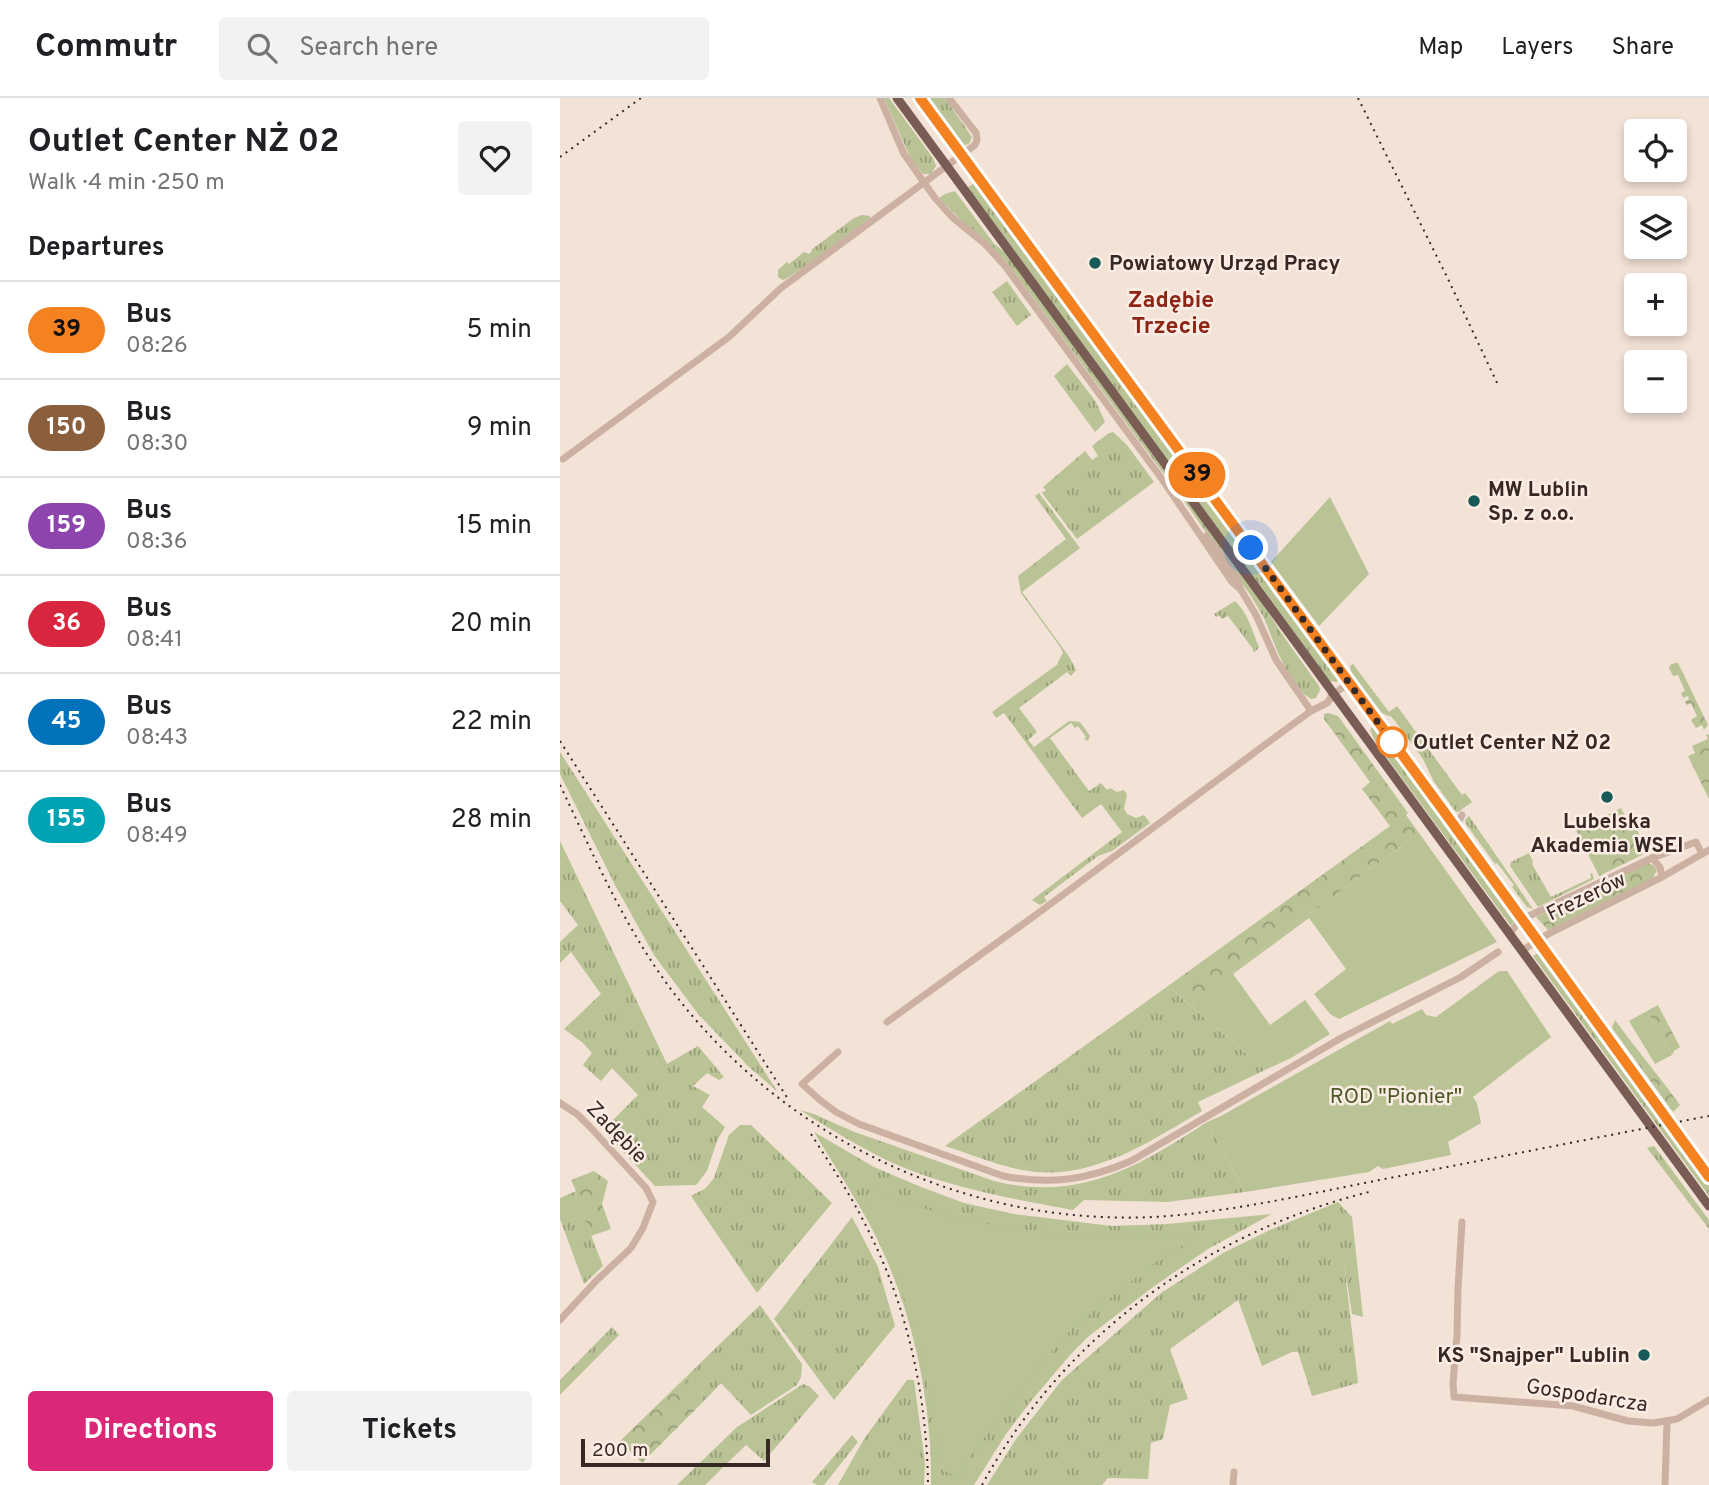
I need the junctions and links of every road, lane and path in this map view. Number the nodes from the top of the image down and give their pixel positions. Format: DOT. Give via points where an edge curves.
graph roads {
  1 [pos="880,98"];
  2 [pos="897,98"];
  3 [pos="920,98"];
  4 [pos="949,98"];
  5 [pos="962,155"];
  6 [pos="947,166"];
  7 [pos="924,183"];
  8 [pos="563,459"];
  9 [pos="1349,683"];
  10 [pos="1334,694"];
  11 [pos="1327,703"];
  12 [pos="1341,704"];
  13 [pos="1311,711"];
  14 [pos="1379,724"];
  15 [pos="1362,732"];
  16 [pos="1706,852"];
  17 [pos="1652,858"];
  18 [pos="1662,877"];
  19 [pos="1521,920"];
  20 [pos="1510,933"];
  21 [pos="1537,941"];
  22 [pos="1523,950"];
  23 [pos="1498,951"];
  24 [pos="887,1022"];
  25 [pos="838,1052"];
  26 [pos="560,1103"];
  27 [pos="1709,1177"];
  28 [pos="1709,1206"];
  29 [pos="1462,1222"];
  30 [pos="560,1320"];
  31 [pos="1709,1400"];
  32 [pos="1667,1422"];
  33 [pos="1234,1472"];
  34 [pos="1233,1485"];
  35 [pos="1665,1485"];
  1 -- 7 [label="street" via="899,144"];
  2 -- 6 [label="main road"];
  3 -- 5 [label="main road"];
  4 -- 5 [label="street" via="977,137 975,145"];
  5 -- 6 [label="street"];
  5 -- 9 [label="main road"];
  6 -- 7 [label="street"];
  6 -- 10 [label="main road"];
  7 -- 8 [label="street" via="781,288 729,337"];
  7 -- 13 [label="street" via="946,211 1005,266 1162,479 1241,590 1276,660"];
  9 -- 10 [label="street"];
  9 -- 14 [label="main road"];
  10 -- 11 [label="street"];
  10 -- 12 [label="main road"];
  10 -- 13 [label="street"];
  11 -- 12 [label="main road"];
  11 -- 13 [label="street"];
  12 -- 15 [label="main road"];
  13 -- 24 [label="street"];
  14 -- 15 [label="main road" via="1366,720"];
  14 -- 19 [label="main road"];
  15 -- 20 [label="main road"];
  16 -- 17 [label="street, Frezerów" via="1696,842"];
  16 -- 18 [label="street, Frezerów"];
  17 -- 18 [label="street"];
  17 -- 19 [label="street, Frezerów"];
  18 -- 21 [label="street, Frezerów"];
  19 -- 20 [label="street, Frezerów"];
  19 -- 21 [label="main road"];
  20 -- 22 [label="main road"];
  21 -- 22 [label="street, Frezerów"];
  21 -- 27 [label="main road"];
  22 -- 28 [label="main road"];
  23 -- 25 [label="street" via="1461,978 1340,1038 1131,1161 1067,1180 1003,1176 836,1112 802,1084"];
  26 -- 30 [label="street, Zadębie" via="583,1119 646,1188 653,1202 634,1243"];
  29 -- 32 [label="street, Gospodarcza" via="1454,1397 1573,1406 1628,1421"];
  31 -- 32 [label="street, Gospodarcza"];
  32 -- 35 [label="street"];
  33 -- 34 [label="street"];
}
